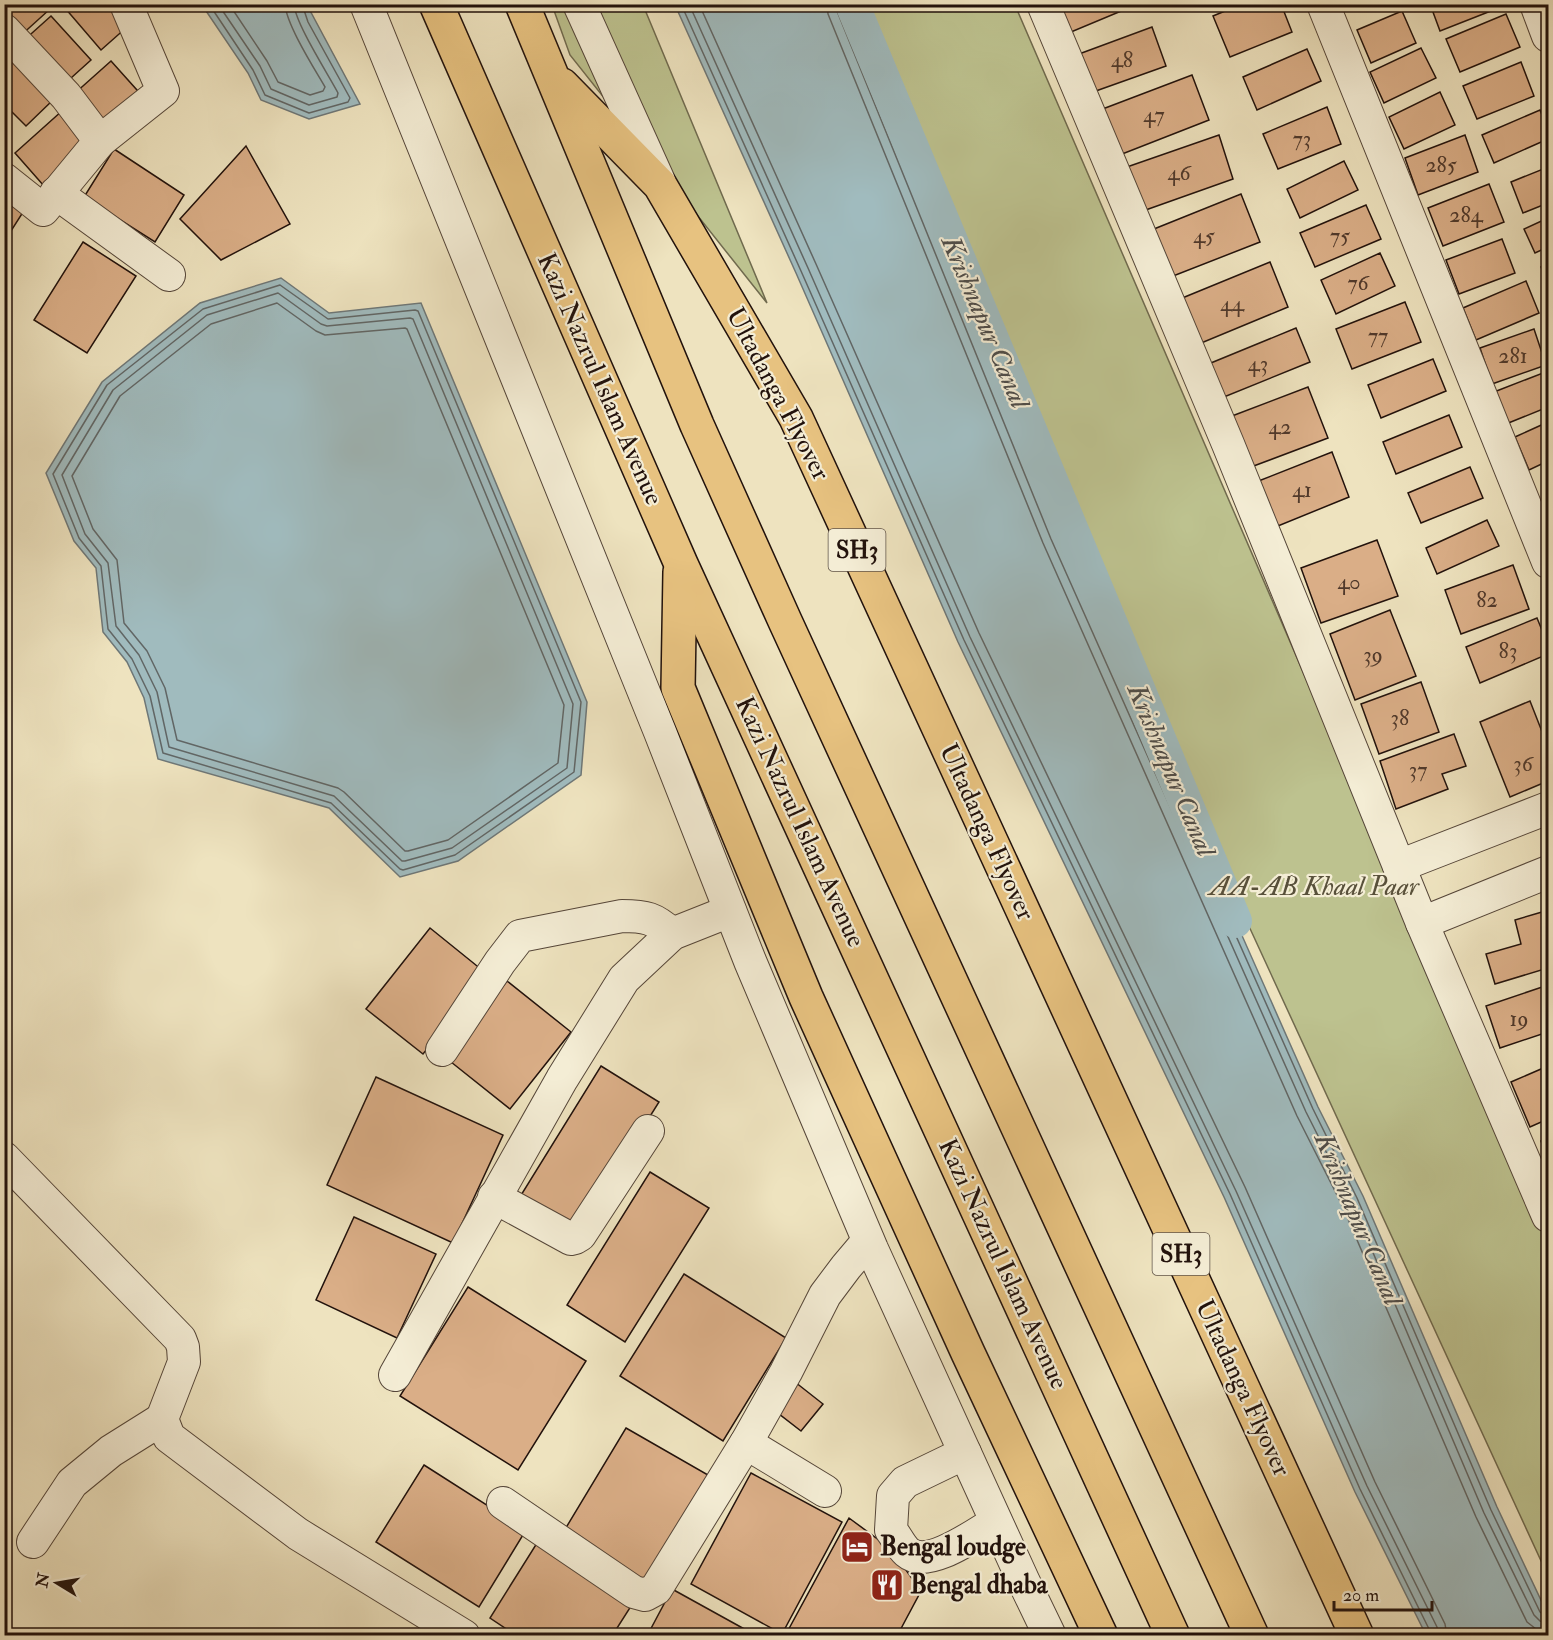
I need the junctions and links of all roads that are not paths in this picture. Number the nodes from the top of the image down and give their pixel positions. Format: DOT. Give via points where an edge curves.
graph roads {
  1 [pos="126,4"];
  2 [pos="366,4"];
  3 [pos="436,4"];
  4 [pos="522,4"];
  5 [pos="579,4"];
  6 [pos="1042,4"];
  7 [pos="1323,4"];
  8 [pos="1536,4"];
  9 [pos="4,30"];
  10 [pos="1548,36"];
  11 [pos="550,72"];
  12 [pos="100,141"];
  13 [pos="4,179"];
  14 [pos="660,185"];
  15 [pos="56,193"];
  16 [pos="169,274"];
  17 [pos="1548,562"];
  18 [pos="681,564"];
  19 [pos="1548,808"];
  20 [pos="1399,866"];
  21 [pos="1548,872"];
  22 [pos="730,911"];
  23 [pos="1422,923"];
  24 [pos="672,934"];
  25 [pos="442,1050"];
  26 [pos="648,1131"];
  27 [pos="4,1158"];
  28 [pos="494,1197"];
  29 [pos="1548,1215"];
  30 [pos="868,1241"];
  31 [pos="395,1375"];
  32 [pos="162,1419"];
  33 [pos="746,1443"];
  34 [pos="964,1453"];
  35 [pos="825,1491"];
  36 [pos="503,1503"];
  37 [pos="996,1522"];
  38 [pos="33,1542"];
  39 [pos="464,1635"];
  40 [pos="1050,1635"];
  41 [pos="1101,1635"];
  42 [pos="1173,1635"];
  43 [pos="1252,1635"];
  44 [pos="1357,1635"];
  1 -- 12 [label="street" via="163,91"];
  2 -- 22 [label="street"];
  3 -- 18 [label="main road, Kazi Nazrul Islam Avenue"];
  4 -- 11 [label="main road, SH3"];
  5 -- 14 [label="street"];
  6 -- 20 [label="street" via="1228,444"];
  7 -- 17 [label="street"];
  8 -- 10 [label="street"];
  9 -- 12 [label="street" via="66,96"];
  11 -- 14 [label="main road, Ultadanga Flyover / SH3"];
  11 -- 43 [label="main road" via="697,425 780,610"];
  12 -- 15 [label="street"];
  13 -- 15 [label="street" via="43,210"];
  14 -- 44 [label="main road, Ultadanga Flyover / SH3" via="796,418"];
  15 -- 16 [label="street"];
  18 -- 41 [label="main road" via="678,688 806,998"];
  18 -- 42 [label="main road, Kazi Nazrul Islam Avenue"];
  19 -- 20 [label="street"];
  20 -- 23 [label="street"];
  21 -- 23 [label="street"];
  22 -- 24 [label="street"];
  22 -- 30 [label="street"];
  23 -- 29 [label="street"];
  24 -- 25 [label="street" via="658,922 622,916 520,936"];
  24 -- 28 [label="street" via="624,978"];
  26 -- 28 [label="street" via="575,1238"];
  27 -- 32 [label="street" via="180,1339 184,1362"];
  28 -- 31 [label="street"];
  30 -- 33 [label="street" via="825,1295"];
  30 -- 34 [label="street"];
  32 -- 38 [label="street" via="111,1451 72,1483"];
  32 -- 39 [label="street" via="169,1437 298,1534"];
  33 -- 35 [label="street"];
  33 -- 36 [label="street" via="656,1589 645,1595 634,1593"];
  34 -- 37 [label="street"];
  34 -- 37 [label="street" via="905,1482 893,1496 891,1530 907,1552 917,1557 941,1554"];
  37 -- 40 [label="street"];
}
